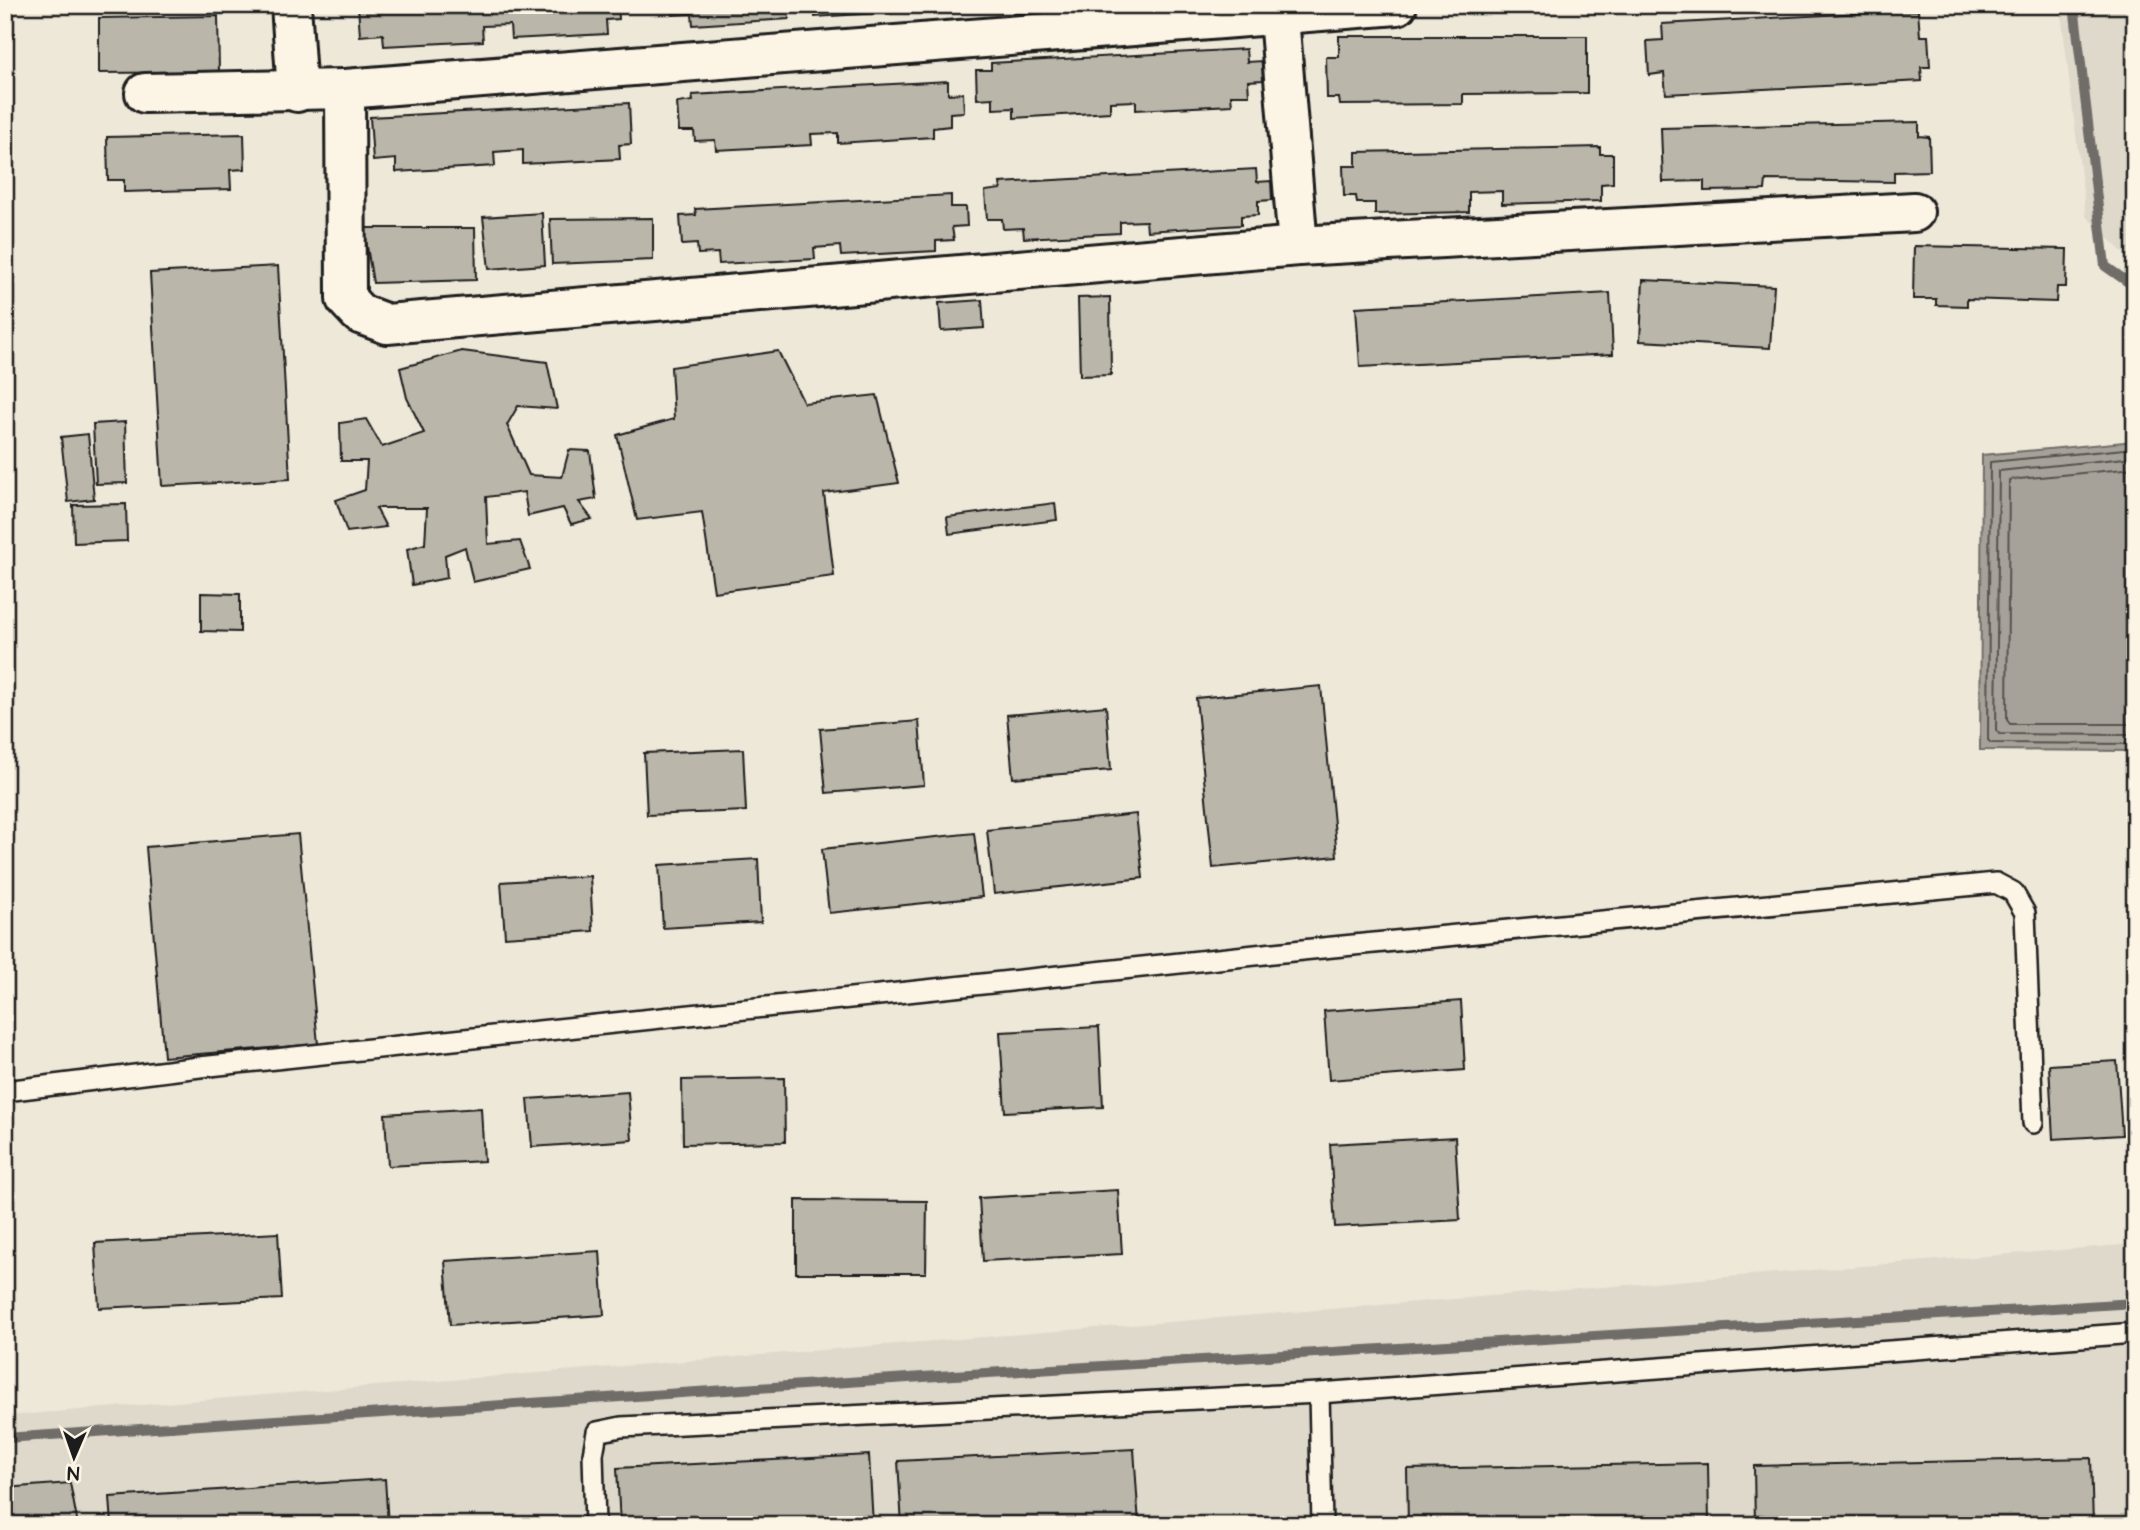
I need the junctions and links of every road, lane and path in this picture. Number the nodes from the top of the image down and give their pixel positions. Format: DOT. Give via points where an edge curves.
graph roads {
  1 [pos="291,5"];
  2 [pos="1397,5"];
  3 [pos="1278,10"];
  4 [pos="345,89"];
  5 [pos="297,92"];
  6 [pos="145,93"];
  7 [pos="1914,212"];
  8 [pos="1298,246"];
  9 [pos="5,1091"];
  10 [pos="2033,1123"];
  11 [pos="2135,1333"];
  12 [pos="1319,1393"];
  13 [pos="595,1525"];
  14 [pos="1322,1525"];
  1 -- 5 [label="street"];
  2 -- 3 [label="street"];
  3 -- 4 [label="street"];
  3 -- 8 [label="street"];
  4 -- 5 [label="street"];
  4 -- 8 [label="street" via="346,299 360,314 387,324"];
  5 -- 6 [label="street"];
  7 -- 8 [label="street"];
  9 -- 10 [label="lane" via="1270,954 1996,883 2013,892 2025,914"];
  11 -- 12 [label="lane"];
  12 -- 13 [label="lane" via="621,1427 597,1432 593,1454"];
  12 -- 14 [label="lane"];
}
